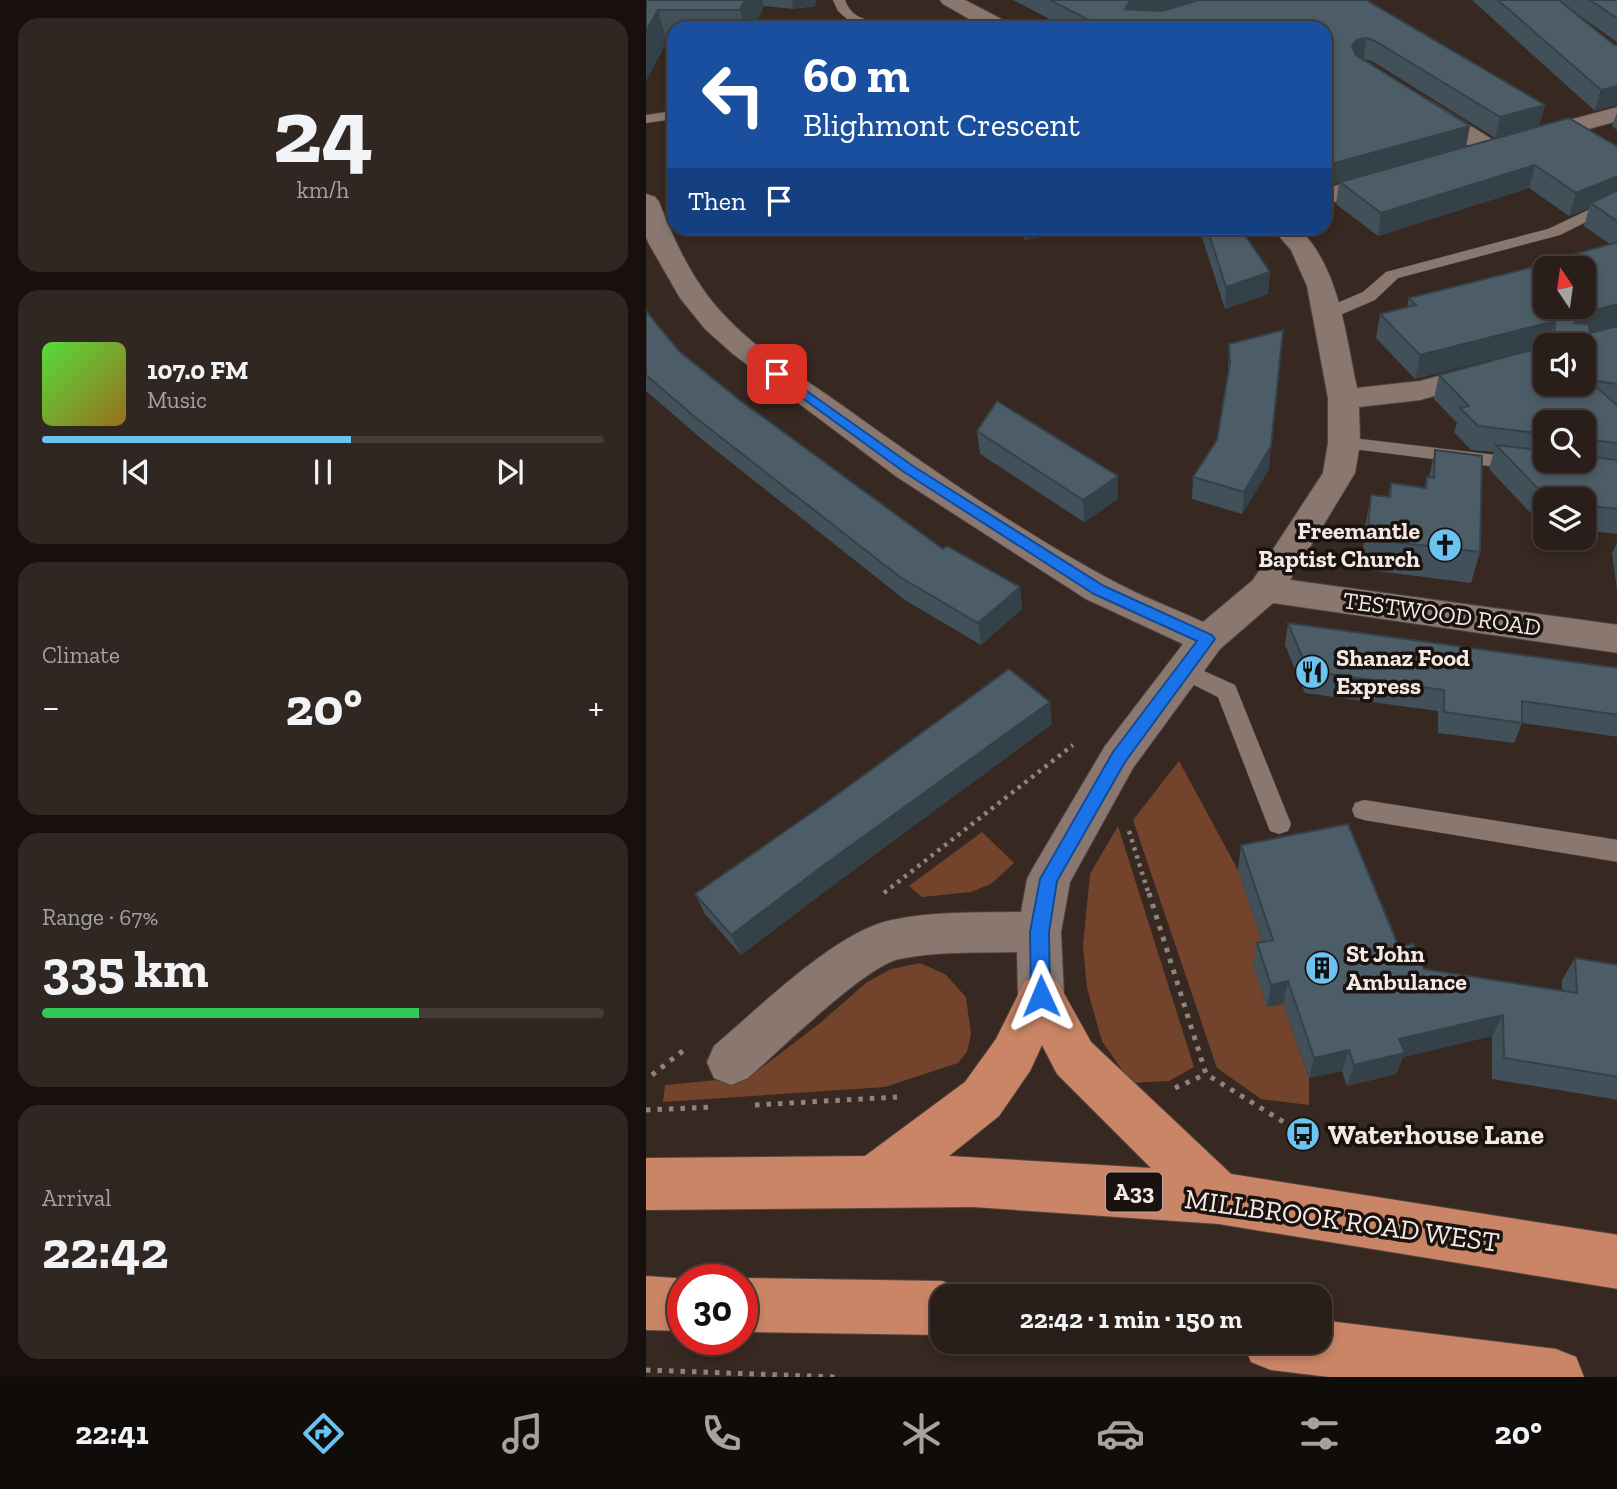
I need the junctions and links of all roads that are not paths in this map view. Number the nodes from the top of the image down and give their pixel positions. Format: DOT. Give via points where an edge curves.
graph roads {
  1 [pos="839,0"];
  2 [pos="950,0"];
  3 [pos="857,21"];
  4 [pos="988,21"];
  5 [pos="1409,97"];
  6 [pos="1617,114"];
  7 [pos="667,116"];
  8 [pos="646,119"];
  9 [pos="1490,148"];
  10 [pos="1464,156"];
  11 [pos="1414,171"];
  12 [pos="1332,195"];
  13 [pos="1617,200"];
  14 [pos="646,202"];
  15 [pos="1292,235"];
  16 [pos="1327,314"];
  17 [pos="1533,360"];
  18 [pos="1343,398"];
  19 [pos="1344,443"];
  20 [pos="1533,466"];
  21 [pos="1267,589"];
  22 [pos="1207,639"];
  23 [pos="1617,639"];
  24 [pos="1184,670"];
  25 [pos="1364,810"];
  26 [pos="1279,824"];
  27 [pos="1617,851"];
  28 [pos="1039,932"];
  29 [pos="1041,996"];
  30 [pos="713,1051"];
  31 [pos="873,1182"];
  32 [pos="646,1184"];
  33 [pos="1219,1198"];
  34 [pos="1617,1262"];
  35 [pos="646,1303"];
  36 [pos="667,1304"];
  37 [pos="758,1305"];
  38 [pos="930,1308"];
  39 [pos="1332,1349"];
  40 [pos="1556,1377"];
  1 -- 3 [label="lane"];
  2 -- 4 [label="street"];
  5 -- 9 [label="street"];
  6 -- 9 [label="street"];
  7 -- 8 [label="lane"];
  9 -- 10 [label="street"];
  11 -- 12 [label="street"];
  13 -- 16 [label="lane" via="1544,235 1392,275 1369,296"];
  14 -- 22 [label="street" via="662,244 690,292 743,348 909,469 1008,533 1099,590"];
  15 -- 16 [label="street" via="1303,247 1321,286"];
  16 -- 18 [label="street"];
  17 -- 18 [label="street" via="1404,395"];
  18 -- 19 [label="street"];
  19 -- 20 [label="lane"];
  19 -- 21 [label="street" via="1338,473"];
  21 -- 22 [label="street"];
  21 -- 23 [label="street, TESTWOOD ROAD"];
  22 -- 24 [label="street"];
  24 -- 26 [label="lane" via="1227,691"];
  24 -- 28 [label="street" via="1110,772 1048,879"];
  25 -- 27 [label="lane"];
  28 -- 29 [label="street"];
  28 -- 30 [label="street" via="891,940 851,960"];
  29 -- 31 [label="highway" via="1013,1055 982,1099"];
  29 -- 33 [label="highway" via="1074,1058"];
  31 -- 32 [label="highway, MILLBROOK ROAD WEST / A33"];
  31 -- 33 [label="highway, MILLBROOK ROAD WEST / A33" via="973,1181"];
  33 -- 34 [label="highway, MILLBROOK ROAD WEST / A33"];
  35 -- 36 [label="highway"];
  37 -- 38 [label="highway"];
  39 -- 40 [label="highway"];
}
